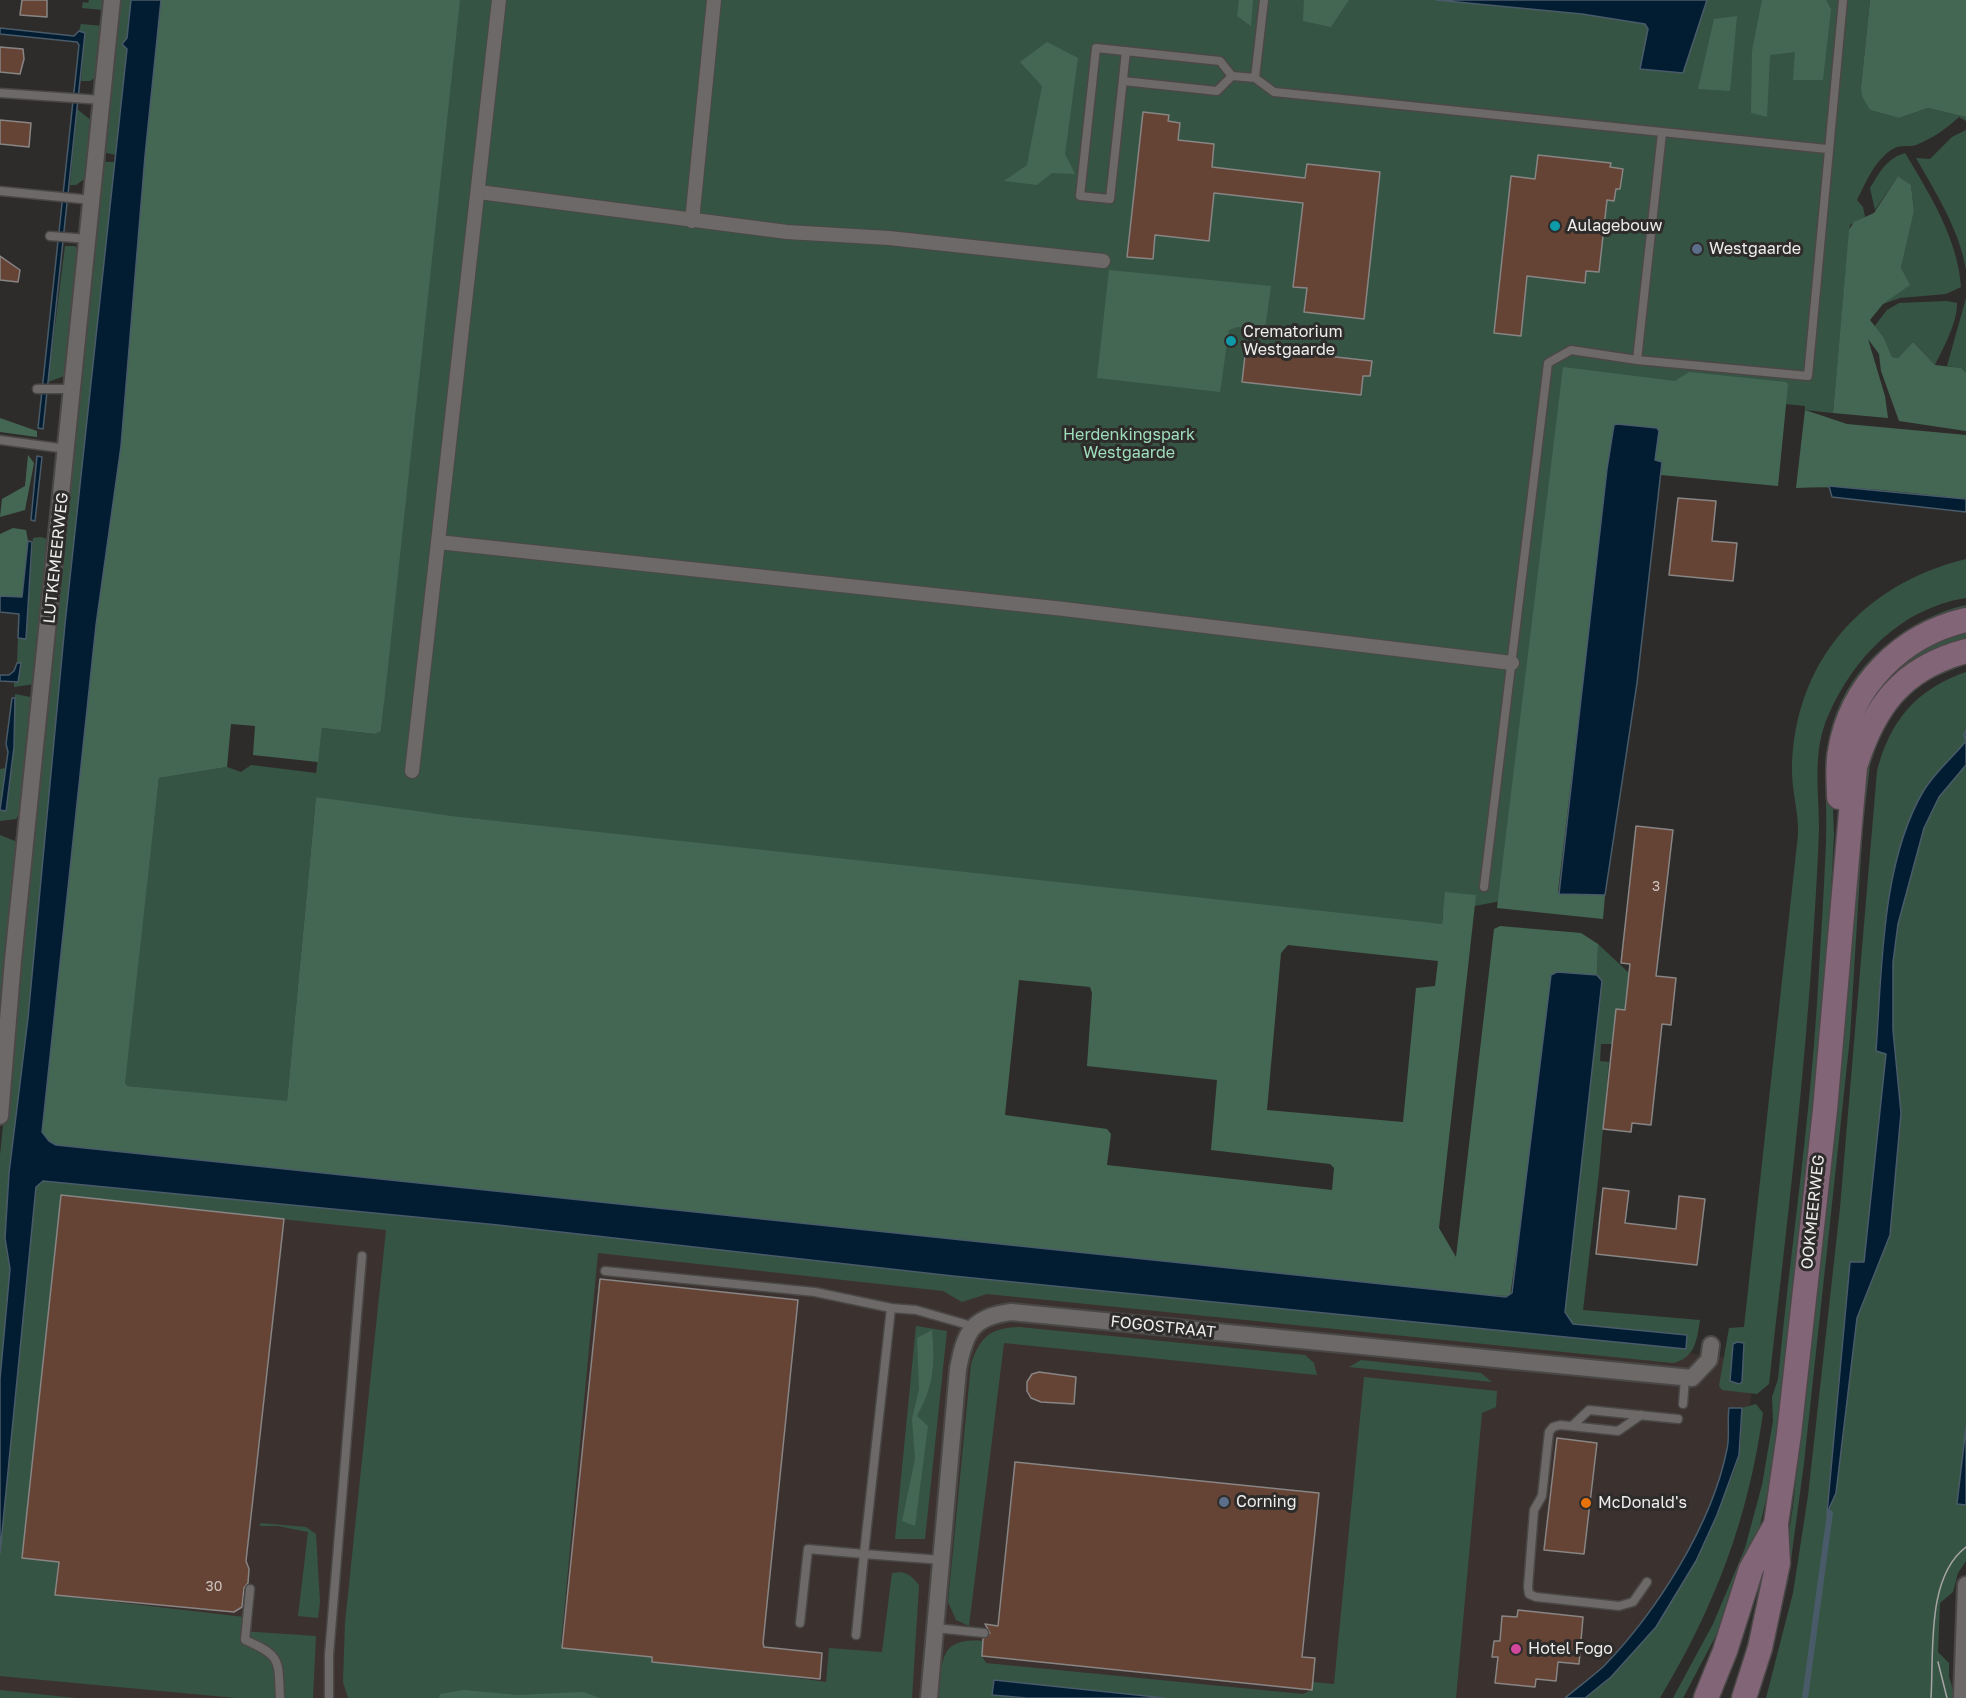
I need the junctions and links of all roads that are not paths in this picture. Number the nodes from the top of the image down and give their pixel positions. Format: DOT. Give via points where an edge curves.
graph roads {
  1 [pos="112,0"];
  2 [pos="499,0"];
  3 [pos="714,0"];
  4 [pos="1264,0"];
  5 [pos="1843,0"];
  6 [pos="1126,51"];
  7 [pos="1232,76"];
  8 [pos="1255,78"];
  9 [pos="1123,81"];
  10 [pos="0,93"];
  11 [pos="93,99"];
  12 [pos="1662,133"];
  13 [pos="1827,149"];
  14 [pos="0,191"];
  15 [pos="479,192"];
  16 [pos="84,199"];
  17 [pos="692,221"];
  18 [pos="50,236"];
  19 [pos="88,239"];
  20 [pos="1103,261"];
  21 [pos="1638,360"];
  22 [pos="37,389"];
  23 [pos="65,389"];
  24 [pos="0,440"];
  25 [pos="67,449"];
  26 [pos="438,542"];
  27 [pos="1966,620"];
  28 [pos="1966,651"];
  29 [pos="1512,663"];
  30 [pos="412,771"];
  31 [pos="1484,887"];
  32 [pos="1842,898"];
  33 [pos="2,1066"];
  34 [pos="0,1116"];
  35 [pos="362,1256"];
  36 [pos="605,1271"];
  37 [pos="891,1308"];
  38 [pos="972,1326"];
  39 [pos="1711,1345"];
  40 [pos="1685,1378"];
  41 [pos="1683,1404"];
  42 [pos="1641,1415"];
  43 [pos="1678,1419"];
  44 [pos="1574,1425"];
  45 [pos="1776,1524"];
  46 [pos="864,1554"];
  47 [pos="941,1560"];
  48 [pos="1647,1582"];
  49 [pos="1966,1585"];
  50 [pos="250,1589"];
  51 [pos="800,1623"];
  52 [pos="935,1628"];
  53 [pos="984,1634"];
  54 [pos="856,1635"];
  55 [pos="280,1698"];
  56 [pos="329,1698"];
  57 [pos="928,1698"];
  58 [pos="1706,1698"];
  59 [pos="1744,1698"];
  60 [pos="1962,1698"];
  1 -- 11 [label="street, LUTKEMEERWEG"];
  2 -- 15 [label="street"];
  3 -- 17 [label="street"];
  4 -- 8 [label="lane"];
  5 -- 13 [label="lane"];
  6 -- 7 [label="lane" via="1220,61"];
  6 -- 9 [label="lane"];
  6 -- 9 [label="lane" via="1096,48 1080,196 1110,199"];
  7 -- 8 [label="lane"];
  7 -- 9 [label="lane" via="1217,91"];
  8 -- 12 [label="lane" via="1274,92"];
  10 -- 11 [label="lane"];
  11 -- 16 [label="street, LUTKEMEERWEG"];
  12 -- 13 [label="lane"];
  12 -- 21 [label="lane"];
  13 -- 21 [label="lane" via="1808,376"];
  14 -- 16 [label="lane"];
  15 -- 17 [label="street"];
  15 -- 26 [label="street"];
  16 -- 19 [label="street, LUTKEMEERWEG"];
  17 -- 20 [label="street"];
  18 -- 19 [label="lane"];
  19 -- 23 [label="street, LUTKEMEERWEG"];
  21 -- 29 [label="lane" via="1571,350 1548,363"];
  22 -- 23 [label="lane"];
  23 -- 25 [label="street, LUTKEMEERWEG"];
  24 -- 25 [label="lane"];
  25 -- 33 [label="street, LUTKEMEERWEG"];
  26 -- 29 [label="street" via="1053,608"];
  26 -- 30 [label="street"];
  27 -- 32 [label="main road, OOKMEERWEG" via="1923,636 1889,659 1863,692 1850,717 1838,765"];
  28 -- 32 [label="main road, OOKMEERWEG" via="1920,670 1890,695 1876,713 1855,767"];
  29 -- 31 [label="lane"];
  32 -- 45 [label="main road, OOKMEERWEG" via="1822,1133"];
  33 -- 34 [label="street, LUTKEMEERWEG"];
  35 -- 56 [label="lane" via="328,1654"];
  36 -- 37 [label="lane" via="815,1292"];
  37 -- 38 [label="lane" via="916,1310"];
  37 -- 46 [label="lane"];
  38 -- 40 [label="street, FOGOSTRAAT" via="990,1314 1011,1312"];
  38 -- 47 [label="street" via="958,1369"];
  39 -- 40 [label="street" via="1709,1360 1692,1378"];
  40 -- 41 [label="lane"];
  42 -- 43 [label="lane"];
  42 -- 44 [label="lane" via="1618,1431"];
  42 -- 44 [label="lane" via="1589,1410"];
  44 -- 48 [label="lane" via="1553,1427 1549,1432 1542,1496 1534,1510 1529,1594 1627,1605"];
  45 -- 58 [label="main road, OOKMEERWEG" via="1751,1569"];
  45 -- 59 [label="main road, OOKMEERWEG" via="1778,1563 1769,1612"];
  46 -- 47 [label="lane"];
  46 -- 51 [label="lane" via="808,1549"];
  46 -- 54 [label="lane"];
  47 -- 52 [label="street"];
  49 -- 60 [label="street"];
  50 -- 55 [label="lane" via="245,1640 269,1650 276,1658"];
  52 -- 53 [label="lane"];
  52 -- 57 [label="street"];
}
